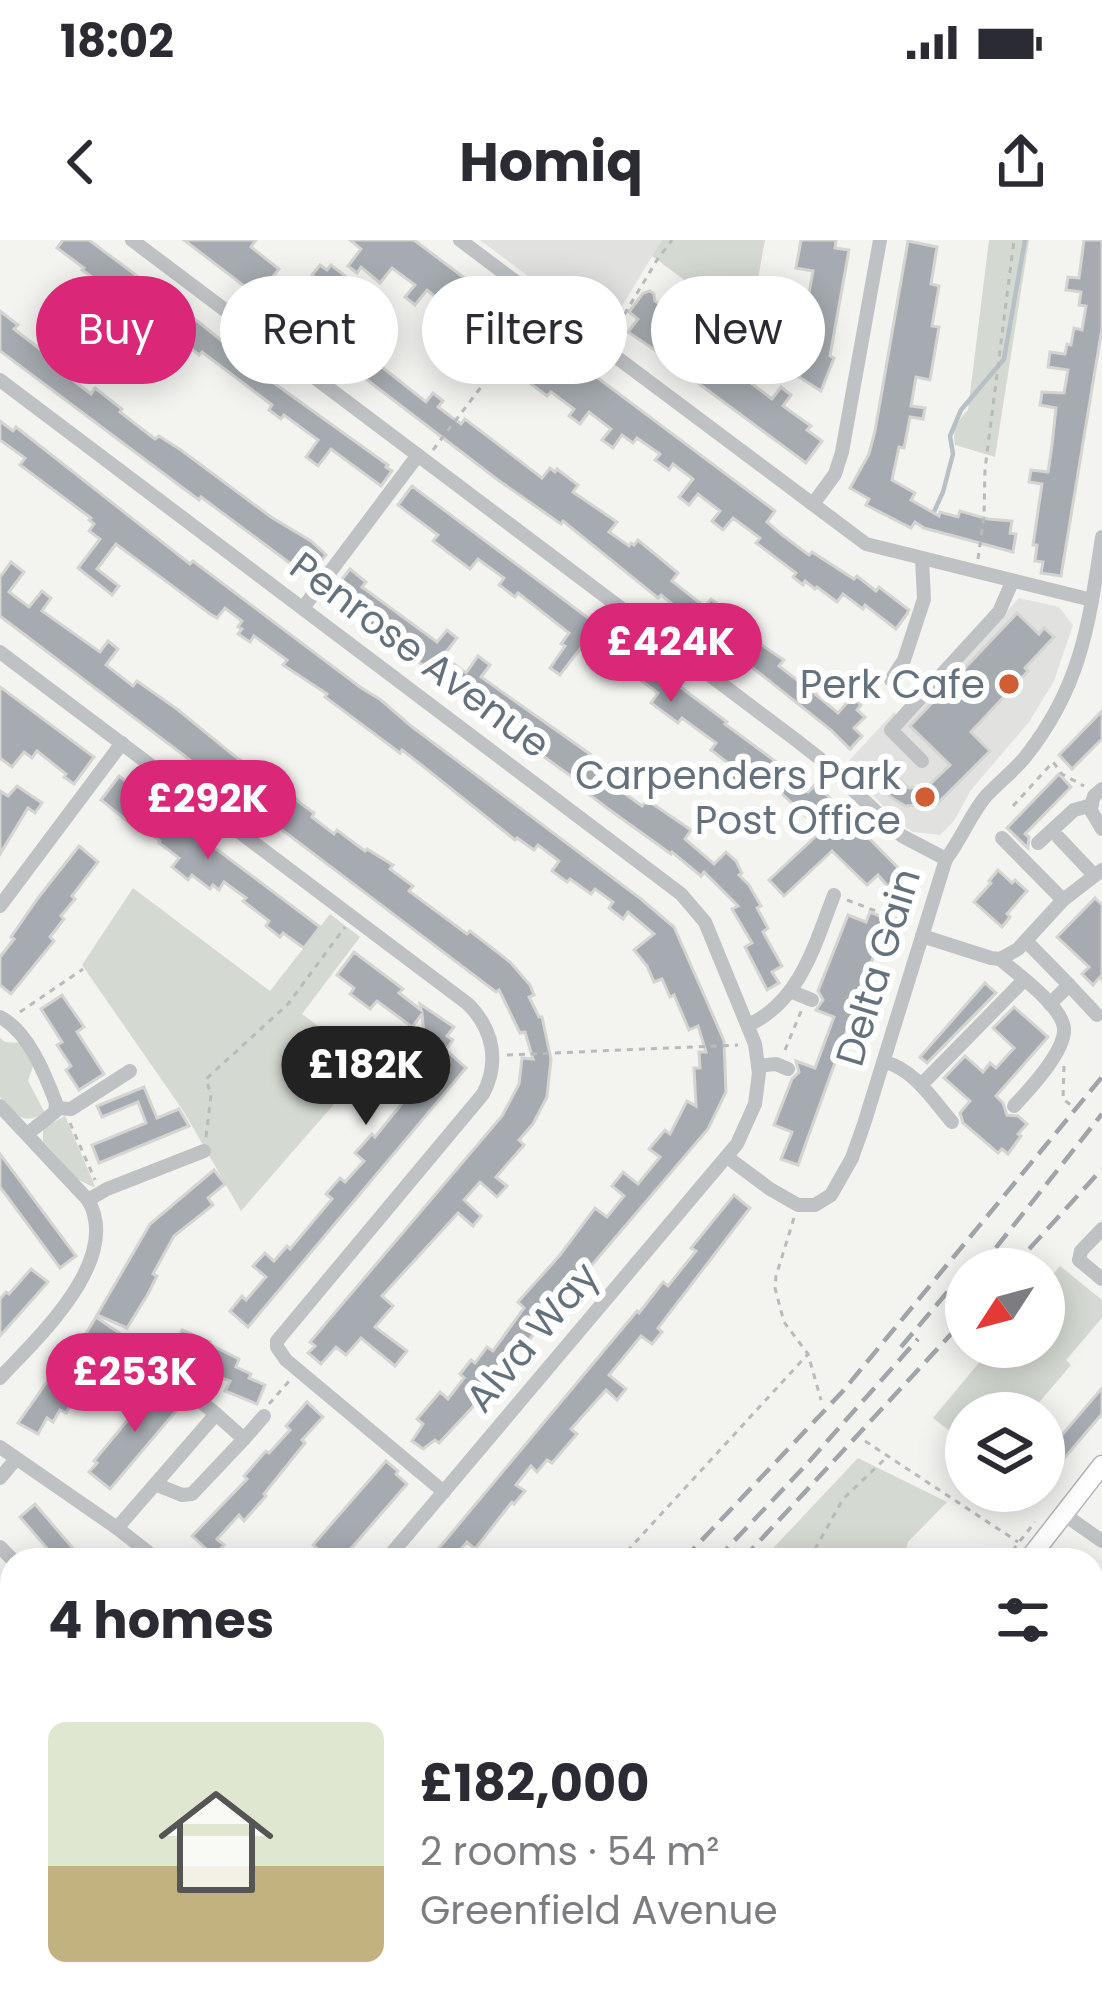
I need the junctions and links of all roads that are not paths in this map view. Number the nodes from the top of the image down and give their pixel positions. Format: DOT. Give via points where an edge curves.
graph roads {
  1 [pos="133,240"];
  2 [pos="460,240"];
  3 [pos="880,240"];
  4 [pos="2,384"];
  5 [pos="422,458"];
  6 [pos="813,504"];
  7 [pos="1102,537"];
  8 [pos="922,560"];
  9 [pos="1012,582"];
  10 [pos="1092,600"];
  11 [pos="303,608"];
  12 [pos="1095,634"];
  13 [pos="0,652"];
  14 [pos="891,680"];
  15 [pos="122,743"];
  16 [pos="922,761"];
  17 [pos="1096,796"];
  18 [pos="1102,829"];
  19 [pos="1002,838"];
  20 [pos="1059,838"];
  21 [pos="1038,843"];
  22 [pos="946,859"];
  23 [pos="1099,873"];
  24 [pos="834,895"];
  25 [pos="1063,900"];
  26 [pos="0,906"];
  27 [pos="923,933"];
  28 [pos="1026,941"];
  29 [pos="1000,959"];
  30 [pos="1024,980"];
  31 [pos="1069,985"];
  32 [pos="1050,1004"];
  33 [pos="1097,1015"];
  34 [pos="4,1019"];
  35 [pos="748,1025"];
  36 [pos="884,1062"];
  37 [pos="130,1071"];
  38 [pos="921,1085"];
  39 [pos="0,1106"];
  40 [pos="1014,1106"];
  41 [pos="61,1109"];
  42 [pos="952,1122"];
  43 [pos="27,1134"];
  44 [pos="204,1151"];
  45 [pos="728,1157"];
  46 [pos="94,1196"];
  47 [pos="1102,1229"];
  48 [pos="1102,1279"];
  49 [pos="0,1378"];
  50 [pos="189,1392"];
  51 [pos="216,1414"];
  52 [pos="264,1416"];
  53 [pos="244,1438"];
  54 [pos="0,1447"];
  55 [pos="16,1459"];
  56 [pos="1102,1466"];
  57 [pos="0,1478"];
  58 [pos="155,1484"];
  59 [pos="444,1492"];
  60 [pos="1062,1513"];
  61 [pos="117,1528"];
  62 [pos="1102,1541"];
  63 [pos="143,1548"];
  64 [pos="396,1548"];
  65 [pos="1026,1548"];
  1 -- 5 [label="street"];
  2 -- 6 [label="street"];
  3 -- 6 [label="street" via="842,452"];
  4 -- 11 [label="street, Penrose Avenue"];
  5 -- 11 [label="street"];
  5 -- 22 [label="street" via="819,758 902,836"];
  6 -- 8 [label="street" via="866,544"];
  7 -- 10 [label="street, Delta Gain"];
  8 -- 9 [label="street"];
  8 -- 14 [label="street" via="924,599"];
  9 -- 10 [label="street"];
  9 -- 16 [label="street" via="999,612 891,730"];
  10 -- 12 [label="street, Delta Gain"];
  11 -- 35 [label="street, Penrose Avenue" via="681,894 705,922"];
  12 -- 22 [label="street, Delta Gain" via="1059,707"];
  13 -- 15 [label="street"];
  15 -- 26 [label="street"];
  15 -- 59 [label="street" via="483,1023 494,1056 483,1094 277,1347"];
  17 -- 18 [label="street" via="1090,809"];
  17 -- 21 [label="street"];
  19 -- 25 [label="street"];
  20 -- 23 [label="street"];
  22 -- 27 [label="street, Delta Gain"];
  23 -- 25 [label="street"];
  24 -- 35 [label="street" via="801,996"];
  25 -- 28 [label="street"];
  27 -- 29 [label="street"];
  27 -- 36 [label="street, Delta Gain"];
  28 -- 29 [label="street"];
  28 -- 31 [label="street"];
  29 -- 30 [label="street"];
  30 -- 32 [label="street"];
  30 -- 38 [label="street"];
  31 -- 32 [label="street"];
  31 -- 33 [label="street"];
  32 -- 40 [label="street" via="1064,1034"];
  34 -- 41 [label="street"];
  35 -- 45 [label="street, Penrose Avenue" via="773,1066"];
  36 -- 38 [label="street"];
  36 -- 45 [label="street, Delta Gain" via="852,1158 822,1202 784,1199"];
  37 -- 41 [label="street"];
  38 -- 42 [label="street"];
  39 -- 43 [label="street"];
  41 -- 43 [label="street"];
  43 -- 46 [label="street"];
  44 -- 46 [label="street"];
  45 -- 59 [label="street, Alva Way"];
  46 -- 49 [label="street" via="97,1238 74,1292"];
  47 -- 48 [label="street" via="1079,1260"];
  50 -- 51 [label="street"];
  51 -- 53 [label="street"];
  51 -- 58 [label="street"];
  52 -- 53 [label="street"];
  53 -- 58 [label="street" via="192,1494"];
  54 -- 55 [label="street"];
  55 -- 57 [label="street"];
  55 -- 61 [label="street"];
  56 -- 60 [label="main road"];
  58 -- 61 [label="street"];
  59 -- 64 [label="street, Alva Way"];
  60 -- 62 [label="street"];
  60 -- 65 [label="main road"];
  61 -- 63 [label="street"];
}
